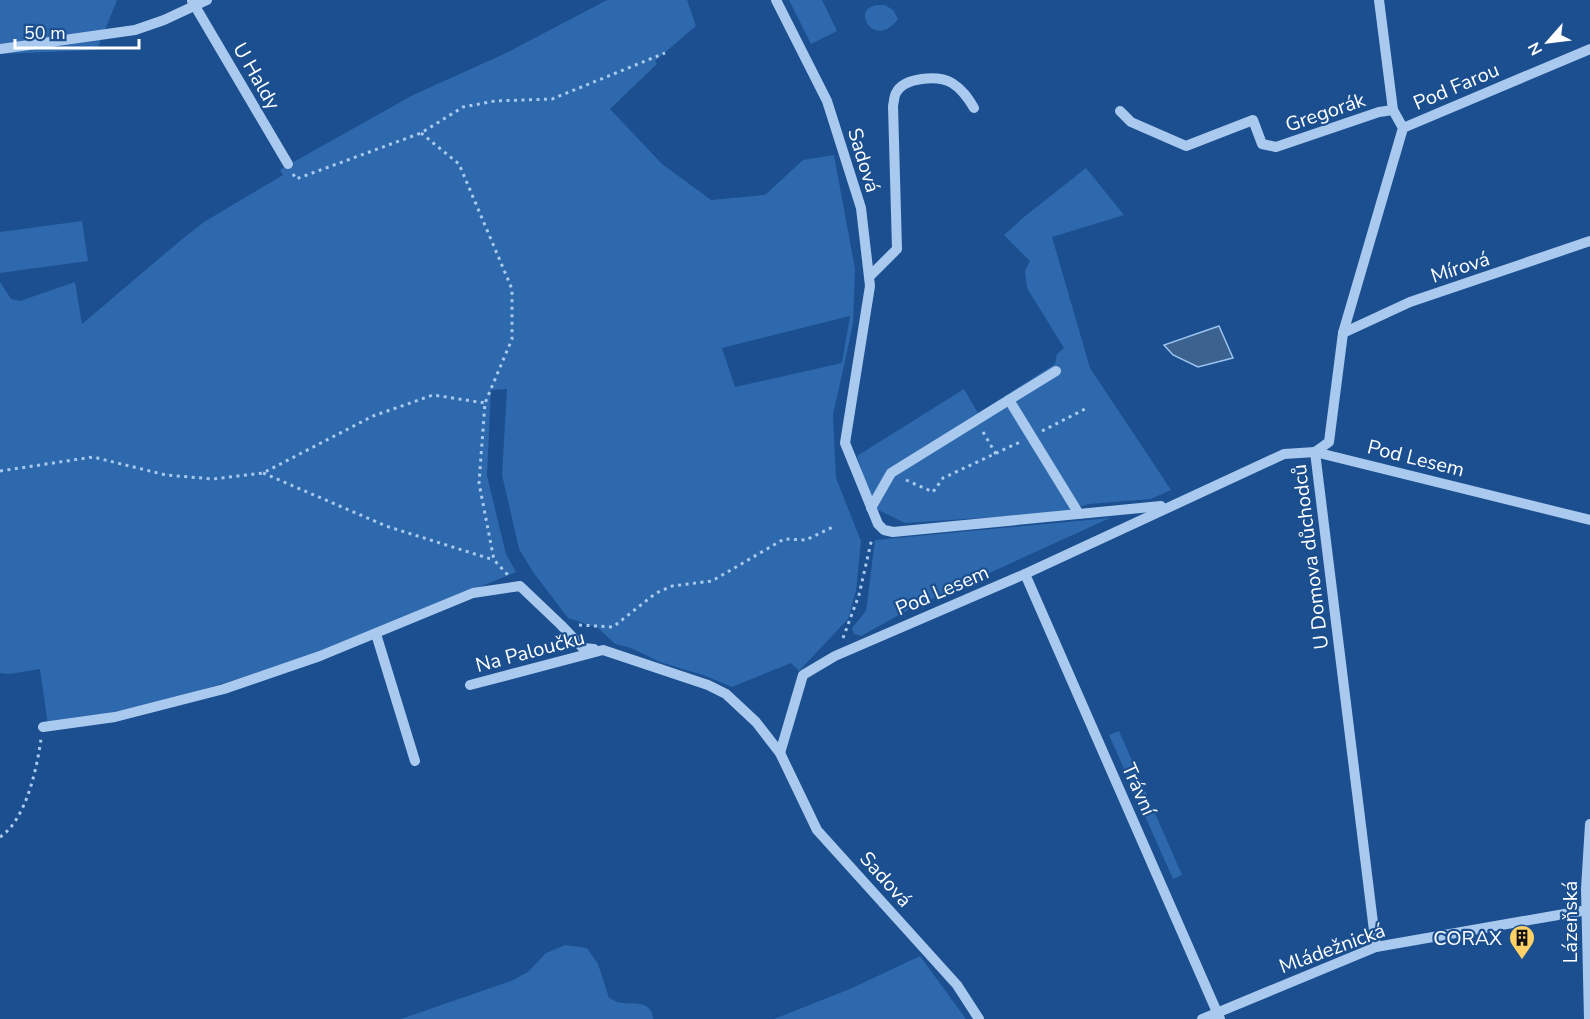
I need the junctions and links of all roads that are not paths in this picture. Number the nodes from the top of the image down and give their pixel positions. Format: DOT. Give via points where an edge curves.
graph roads {
  1 [pos="207,0"];
  2 [pos="776,0"];
  3 [pos="1378,0"];
  4 [pos="193,3"];
  5 [pos="0,49"];
  6 [pos="1590,49"];
  7 [pos="974,108"];
  8 [pos="1393,110"];
  9 [pos="1120,111"];
  10 [pos="1403,129"];
  11 [pos="288,164"];
  12 [pos="1590,242"];
  13 [pos="870,276"];
  14 [pos="1343,333"];
  15 [pos="1056,371"];
  16 [pos="1009,400"];
  17 [pos="1316,452"];
  18 [pos="1170,505"];
  19 [pos="871,508"];
  20 [pos="1080,514"];
  21 [pos="1590,520"];
  22 [pos="878,524"];
  23 [pos="1025,574"];
  24 [pos="376,634"];
  25 [pos="603,650"];
  26 [pos="470,685"];
  27 [pos="44,727"];
  28 [pos="780,753"];
  29 [pos="415,761"];
  30 [pos="1590,824"];
  31 [pos="1590,835"];
  32 [pos="1587,910"];
  33 [pos="1377,947"];
  34 [pos="1219,1016"];
  35 [pos="979,1019"];
  36 [pos="1202,1019"];
  37 [pos="1589,1019"];
  1 -- 4 [label="street"];
  2 -- 13 [label="street, Sadová" via="827,101 861,208"];
  3 -- 8 [label="street"];
  4 -- 5 [label="street" via="164,20 135,30"];
  4 -- 11 [label="street, U Haldy"];
  6 -- 10 [label="street, Pod Farou"];
  7 -- 13 [label="street" via="951,82 932,78 909,82 896,91 893,106 897,249"];
  8 -- 9 [label="street, Gregorák" via="1276,147 1262,144 1252,120 1186,146 1131,122"];
  8 -- 10 [label="street"];
  10 -- 14 [label="street, U Domova důchodců"];
  12 -- 14 [label="street, Mírová" via="1410,302"];
  13 -- 19 [label="street, Sadová" via="845,443"];
  14 -- 17 [label="street, U Domova důchodců" via="1329,442"];
  15 -- 16 [label="street"];
  16 -- 19 [label="street" via="891,473"];
  16 -- 20 [label="street"];
  17 -- 18 [label="street, Pod Lesem" via="1284,454"];
  17 -- 21 [label="street, Pod Lesem"];
  17 -- 33 [label="street, U Domova důchodců"];
  18 -- 20 [label="street, Pod Lesem"];
  18 -- 23 [label="street, Pod Lesem"];
  19 -- 22 [label="street, Sadová"];
  20 -- 22 [label="street, Pod Lesem" via="893,532"];
  23 -- 28 [label="street, Pod Lesem" via="835,656 803,675"];
  23 -- 34 [label="street, Trávní"];
  24 -- 25 [label="street" via="473,593 520,586 583,648"];
  24 -- 27 [label="street" via="224,689 115,717"];
  24 -- 29 [label="street"];
  25 -- 26 [label="street, Na Paloučku"];
  25 -- 28 [label="street, Na Paloučku" via="726,694 756,722"];
  28 -- 35 [label="street, Sadová" via="817,830 957,985"];
  30 -- 31 [label="street, Lázeňská"];
  31 -- 32 [label="street, Lázeňská"];
  32 -- 33 [label="street, Mládežnická"];
  32 -- 37 [label="street, Lázeňská"];
  33 -- 34 [label="street, Mládežnická"];
  34 -- 36 [label="street, Mládežnická"];
}
